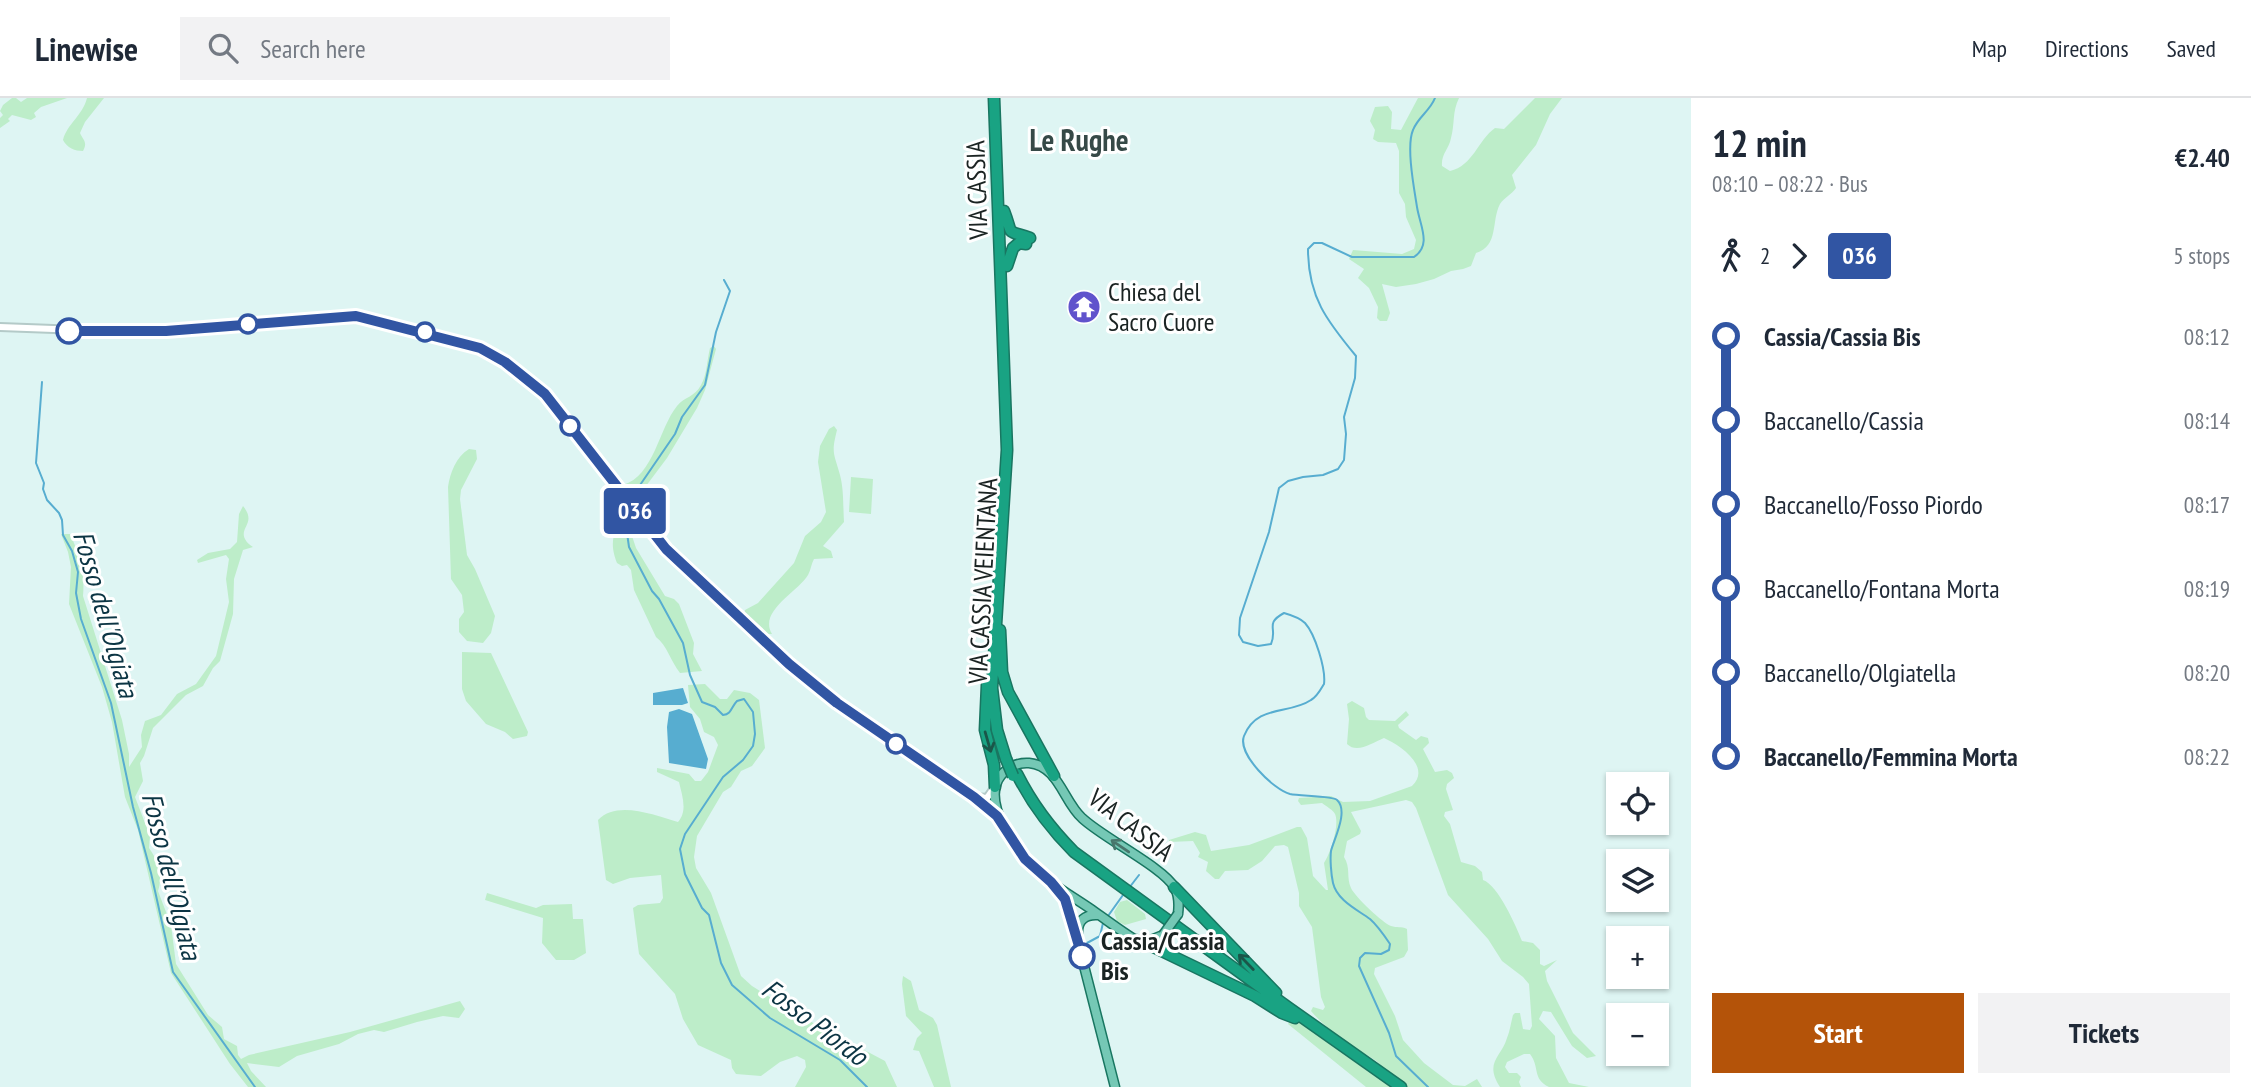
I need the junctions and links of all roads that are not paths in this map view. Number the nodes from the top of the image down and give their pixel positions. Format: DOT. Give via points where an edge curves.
graph roads {
  1 [pos="995,98"];
  2 [pos="994,172"];
  3 [pos="1004,211"];
  4 [pos="1000,232"];
  5 [pos="1007,266"];
  6 [pos="1001,281"];
  7 [pos="0,327"];
  8 [pos="998,611"];
  9 [pos="997,626"];
  10 [pos="1054,776"];
  11 [pos="995,787"];
  12 [pos="974,797"];
  13 [pos="1002,821"];
  14 [pos="1051,882"];
  15 [pos="1174,887"];
  16 [pos="1126,894"];
  17 [pos="1104,918"];
  18 [pos="1078,940"];
  19 [pos="1141,941"];
  20 [pos="1296,1018"];
  21 [pos="1313,1025"];
  22 [pos="1378,1074"];
  23 [pos="1115,1087"];
  24 [pos="1393,1087"];
  25 [pos="1401,1087"];
  1 -- 2 [label="street"];
  1 -- 3 [label="highway, VIA CASSIA"];
  1 -- 4 [label="highway, VIA CASSIA"];
  2 -- 4 [label="highway"];
  3 -- 5 [label="highway, VIA CASSIA"];
  3 -- 5 [label="highway" via="1010,231 1028,241 1013,248"];
  4 -- 6 [label="highway, VIA CASSIA"];
  5 -- 8 [label="highway, VIA CASSIA VEIENTANA" via="1011,451"];
  6 -- 8 [label="highway, VIA CASSIA VEIENTANA" via="1007,450"];
  7 -- 12 [label="street" via="142,332 353,316 484,349 545,394 666,549 789,664 837,703"];
  8 -- 9 [label="highway, VIA CASSIA VEIENTANA"];
  9 -- 10 [label="highway" via="1008,692"];
  9 -- 11 [label="highway, one-way" via="991,640 985,719"];
  9 -- 16 [label="highway, VIA CASSIA VEIENTANA, bridge" via="996,688 1015,775 1058,836"];
  10 -- 11 [label="main road" via="1038,766 1021,764 1004,772"];
  15 -- 10 [label="main road, VIA CASSIA, one-way" via="1083,820"];
  11 -- 12 [label="street" via="987,797"];
  11 -- 13 [label="main road"];
  12 -- 13 [label="street"];
  13 -- 14 [label="main road" via="1025,859"];
  14 -- 17 [label="main road"];
  14 -- 18 [label="main road" via="1065,899"];
  15 -- 19 [label="main road, VIA CASSIA, bridge" via="1178,914 1163,935"];
  21 -- 15 [label="highway, one-way" via="1280,998"];
  16 -- 20 [label="highway, VIA CASSIA VEIENTANA"];
  16 -- 21 [label="highway, VIA CASSIA VEIENTANA"];
  17 -- 18 [label="main road" via="1083,918"];
  17 -- 19 [label="main road"];
  18 -- 23 [label="main road"];
  19 -- 20 [label="highway"];
  20 -- 22 [label="highway, VIA CASSIA VEIENTANA"];
  21 -- 22 [label="highway, VIA CASSIA VEIENTANA"];
  22 -- 24 [label="highway, VIA CASSIA VEIENTANA"];
  22 -- 25 [label="highway, VIA CASSIA VEIENTANA"];
}
